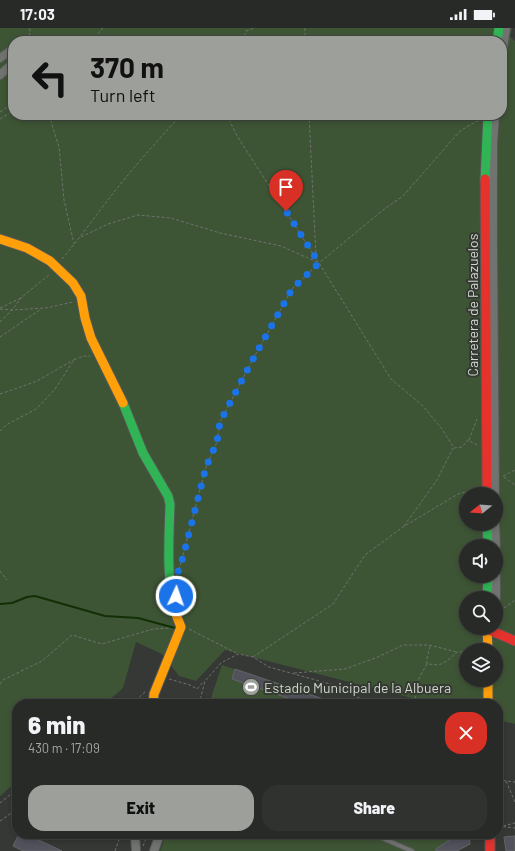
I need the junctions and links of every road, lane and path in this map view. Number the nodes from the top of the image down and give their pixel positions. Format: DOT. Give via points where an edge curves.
graph roads {
  1 [pos="103,28"];
  2 [pos="254,28"];
  3 [pos="96,36"];
  4 [pos="244,36"];
  5 [pos="8,68"];
  6 [pos="0,75"];
  7 [pos="51,120"];
  8 [pos="177,120"];
  9 [pos="229,120"];
  10 [pos="309,120"];
  11 [pos="488,120"];
  12 [pos="495,120"];
  13 [pos="477,121"];
  14 [pos="487,126"];
  15 [pos="80,238"];
  16 [pos="0,239"];
  17 [pos="74,245"];
  18 [pos="316,258"];
  19 [pos="319,263"];
  20 [pos="56,266"];
  21 [pos="24,296"];
  22 [pos="83,306"];
  23 [pos="0,308"];
  24 [pos="42,308"];
  25 [pos="12,310"];
  26 [pos="0,322"];
  27 [pos="0,337"];
  28 [pos="101,357"];
  29 [pos="77,358"];
  30 [pos="0,394"];
  31 [pos="478,417"];
  32 [pos="0,431"];
  33 [pos="468,440"];
  34 [pos="454,448"];
  35 [pos="486,449"];
  36 [pos="515,470"];
  37 [pos="490,487"];
  38 [pos="459,494"];
  39 [pos="403,527"];
  40 [pos="0,570"];
  41 [pos="178,571"];
  42 [pos="7,580"];
  43 [pos="515,600"];
  44 [pos="503,609"];
  45 [pos="181,628"];
  46 [pos="503,635"];
  47 [pos="515,641"];
  48 [pos="430,645"];
  49 [pos="457,652"];
  50 [pos="238,654"];
  51 [pos="253,657"];
  52 [pos="427,664"];
  53 [pos="292,674"];
  54 [pos="0,684"];
  55 [pos="488,687"];
  56 [pos="154,699"];
  57 [pos="200,699"];
  58 [pos="361,699"];
  59 [pos="417,699"];
  60 [pos="488,699"];
  61 [pos="503,781"];
  62 [pos="506,781"];
  63 [pos="515,782"];
  64 [pos="12,793"];
  65 [pos="515,802"];
  66 [pos="0,803"];
  67 [pos="12,813"];
  68 [pos="0,821"];
  69 [pos="515,823"];
  70 [pos="503,826"];
  71 [pos="503,827"];
  72 [pos="515,828"];
  73 [pos="119,839"];
  74 [pos="135,839"];
  75 [pos="146,839"];
  76 [pos="158,839"];
  77 [pos="384,839"];
  78 [pos="490,839"];
  79 [pos="115,851"];
  80 [pos="136,851"];
  81 [pos="141,851"];
  82 [pos="154,851"];
  83 [pos="412,851"];
  84 [pos="490,851"];
  1 -- 3 [label="path"];
  2 -- 4 [label="path" via="246,31"];
  5 -- 6 [label="street"];
  7 -- 17 [label="path" via="59,147 64,200"];
  8 -- 15 [label="path" via="128,174"];
  9 -- 18 [label="path" via="237,136"];
  10 -- 18 [label="path"];
  11 -- 14 [label="street, Carretera de Palazuelos"];
  12 -- 37 [label="street"];
  13 -- 14 [label="path"];
  13 -- 19 [label="path" via="460,131 403,196"];
  14 -- 35 [label="street, Carretera de Palazuelos"];
  15 -- 17 [label="path"];
  15 -- 19 [label="path" via="108,224 138,215 171,218 220,233 281,246"];
  16 -- 20 [label="street" via="27,248"];
  17 -- 20 [label="path"];
  18 -- 19 [label="path"];
  19 -- 34 [label="path" via="391,380 424,406"];
  19 -- 41 [label="path" via="292,289 220,422 217,442 206,467"];
  20 -- 21 [label="path"];
  20 -- 22 [label="street" via="73,283 81,296"];
  21 -- 23 [label="path"];
  21 -- 25 [label="path"];
  22 -- 24 [label="path" via="75,302"];
  22 -- 28 [label="street" via="91,338"];
  23 -- 25 [label="path"];
  24 -- 25 [label="path"];
  24 -- 27 [label="path"];
  25 -- 26 [label="path"];
  28 -- 29 [label="path"];
  28 -- 45 [label="street" via="122,400 143,453 168,496 171,600"];
  29 -- 30 [label="path" via="37,380"];
  29 -- 32 [label="path" via="55,389 36,408"];
  31 -- 33 [label="path"];
  33 -- 34 [label="path" via="462,447"];
  33 -- 35 [label="path"];
  34 -- 39 [label="path" via="437,480"];
  35 -- 37 [label="street, Carretera de Palazuelos"];
  36 -- 37 [label="path"];
  38 -- 39 [label="path"];
  39 -- 51 [label="path" via="365,555 332,604"];
  40 -- 42 [label="path"];
  43 -- 44 [label="path"];
  45 -- 50 [label="path" via="189,629"];
  45 -- 54 [label="path" via="153,629 102,644 72,635 42,661"];
  45 -- 56 [label="street"];
  46 -- 47 [label="street"];
  48 -- 49 [label="path"];
  48 -- 52 [label="path"];
  48 -- 53 [label="path" via="403,645 345,669"];
  49 -- 52 [label="path" via="439,665"];
  50 -- 51 [label="path"];
  50 -- 57 [label="path" via="221,663 205,680"];
  51 -- 53 [label="path" via="269,667"];
  52 -- 59 [label="path" via="416,684"];
  53 -- 58 [label="path" via="334,685"];
  55 -- 60 [label="street"];
  61 -- 62 [label="path"];
  62 -- 63 [label="path"];
  62 -- 65 [label="path"];
  64 -- 66 [label="path"];
  67 -- 68 [label="path"];
  69 -- 70 [label="path"];
  71 -- 72 [label="path"];
  73 -- 79 [label="path"];
  74 -- 80 [label="street"];
  75 -- 81 [label="path"];
  76 -- 82 [label="street"];
  77 -- 83 [label="lane"];
  78 -- 84 [label="street"];
}
